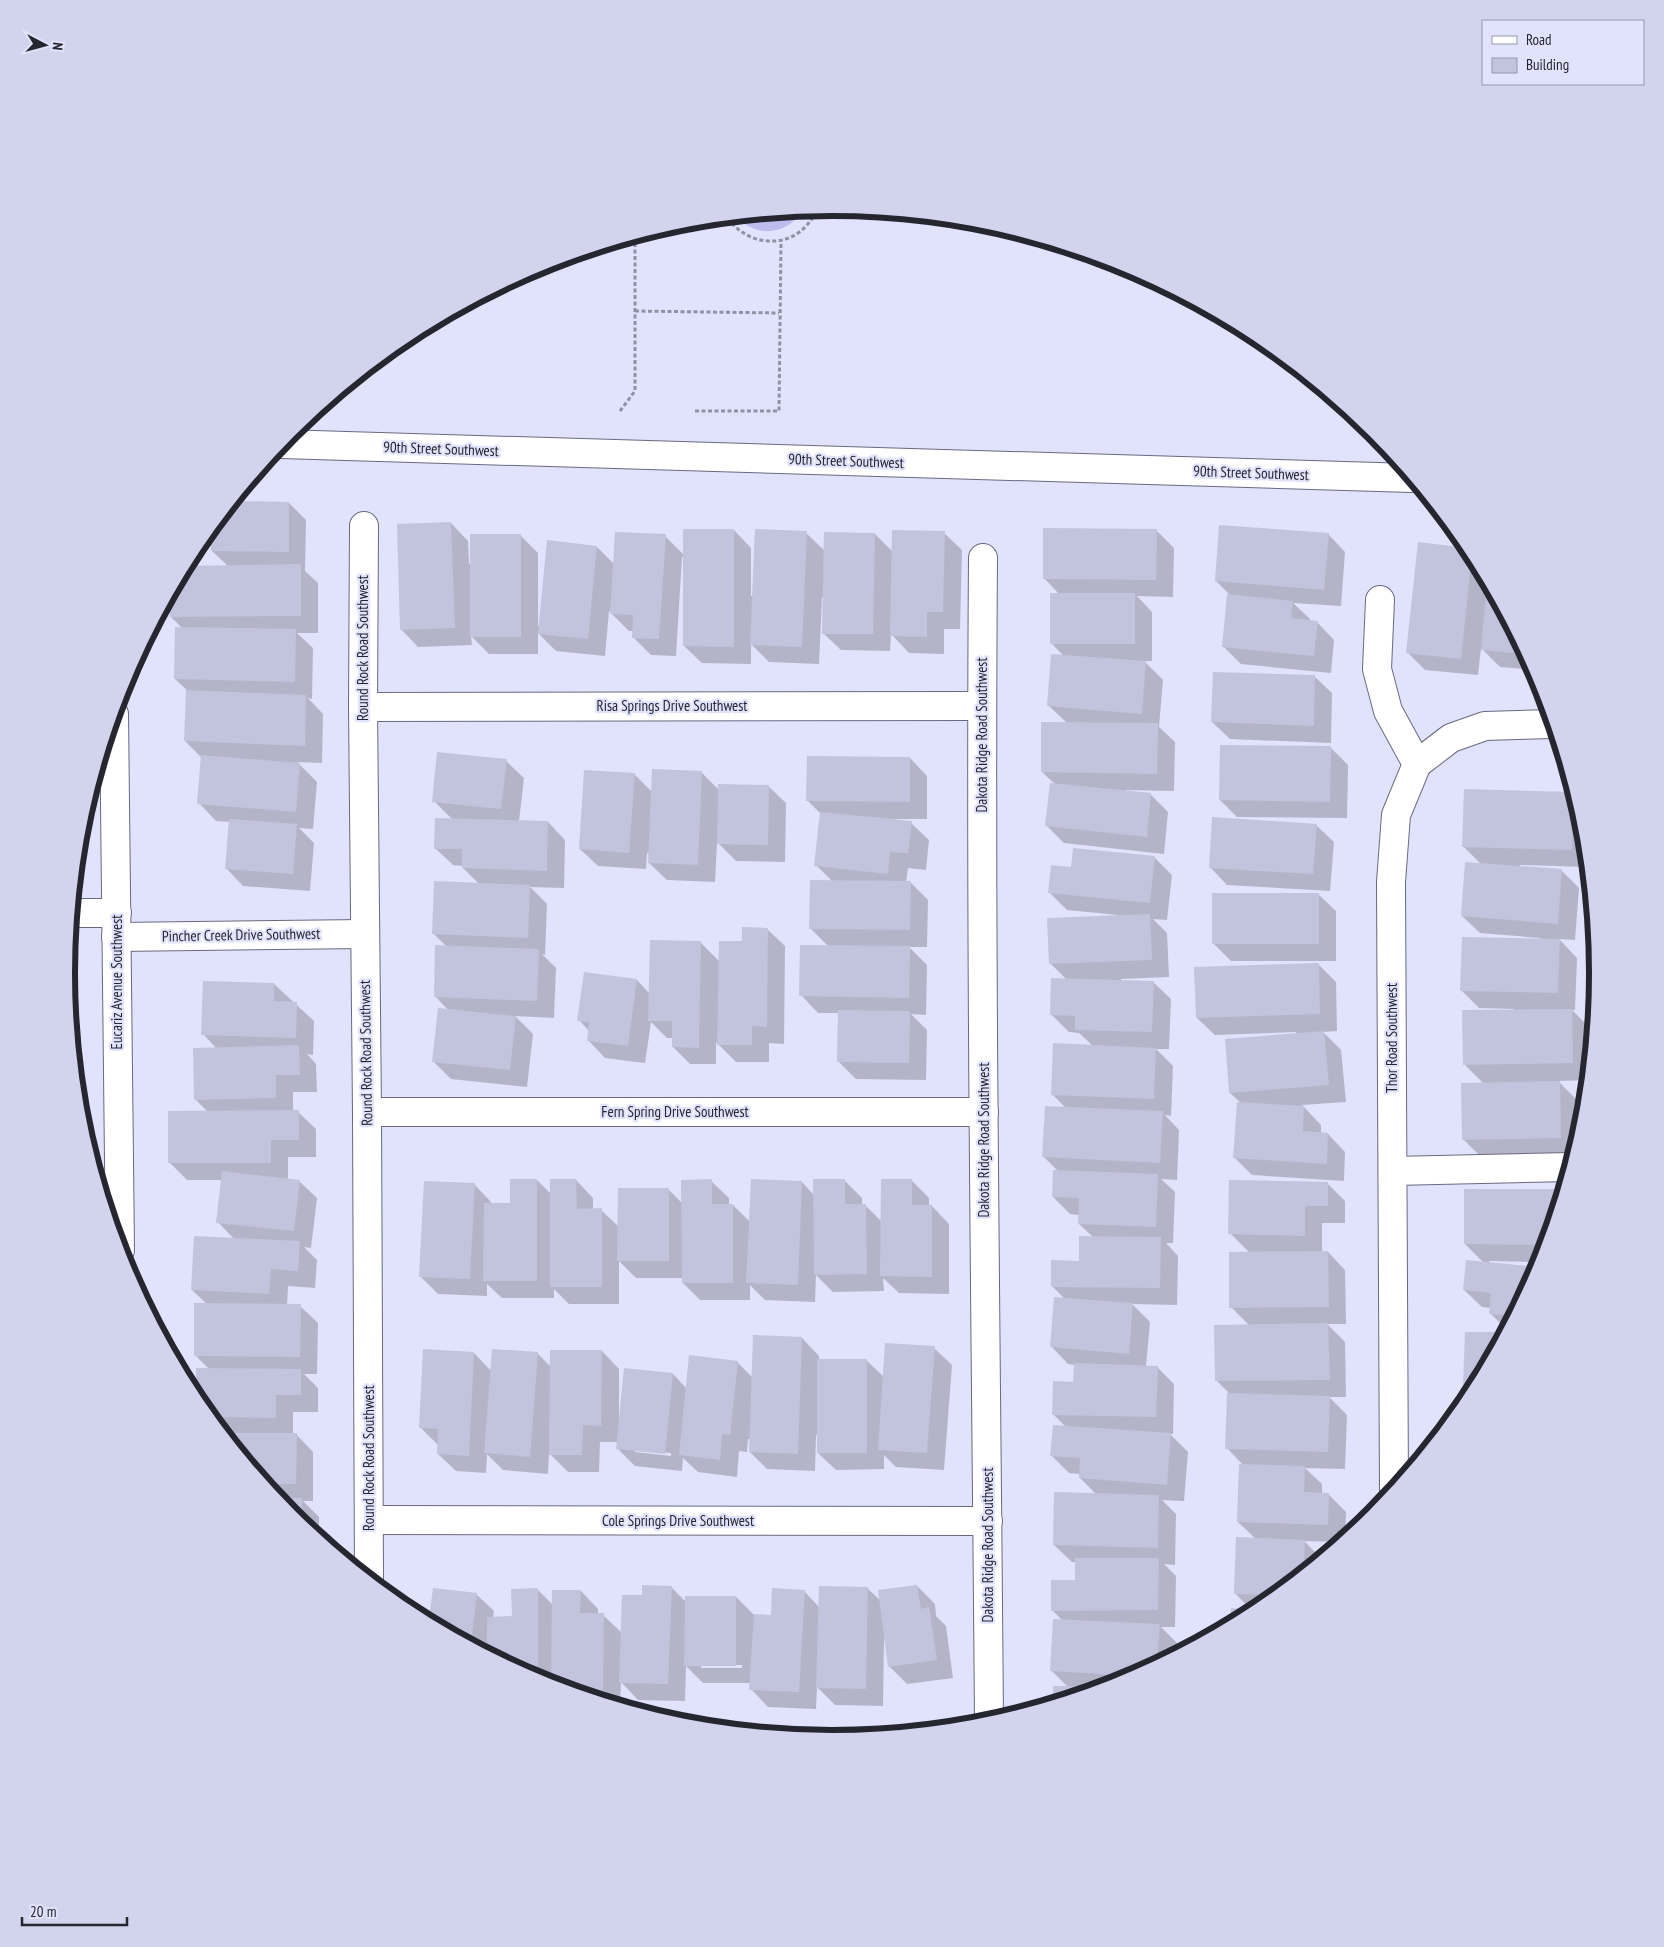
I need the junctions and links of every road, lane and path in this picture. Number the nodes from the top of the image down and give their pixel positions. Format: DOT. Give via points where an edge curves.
graph roads {
  1 [pos="814,217"];
  2 [pos="731,223"];
  3 [pos="781,240"];
  4 [pos="635,242"];
  5 [pos="635,311"];
  6 [pos="780,313"];
  7 [pos="620,411"];
  8 [pos="695,411"];
  9 [pos="291,444"];
  10 [pos="1404,478"];
  11 [pos="364,526"];
  12 [pos="983,558"];
  13 [pos="1380,600"];
  14 [pos="982,706"];
  15 [pos="363,707"];
  16 [pos="1547,724"];
  17 [pos="114,733"];
  18 [pos="1417,764"];
  19 [pos="78,915"];
  20 [pos="116,925"];
  21 [pos="365,934"];
  22 [pos="367,1112"];
  23 [pos="984,1112"];
  24 [pos="1563,1167"];
  25 [pos="1393,1171"];
  26 [pos="120,1229"];
  27 [pos="1394,1480"];
  28 [pos="369,1520"];
  29 [pos="988,1521"];
  30 [pos="369,1572"];
  31 [pos="989,1714"];
  1 -- 3 [label="path" via="797,234"];
  2 -- 3 [label="path" via="745,235 762,241"];
  3 -- 6 [label="path"];
  4 -- 5 [label="path"];
  5 -- 6 [label="path"];
  5 -- 7 [label="path" via="635,391"];
  6 -- 8 [label="path" via="779,411"];
  9 -- 10 [label="street, 90th Street Southwest"];
  11 -- 15 [label="street, Round Rock Road Southwest"];
  12 -- 14 [label="street, Dakota Ridge Road Southwest"];
  13 -- 18 [label="street" via="1377,669 1388,711"];
  14 -- 15 [label="street, Risa Springs Drive Southwest"];
  14 -- 23 [label="street, Dakota Ridge Road Southwest"];
  15 -- 21 [label="street, Round Rock Road Southwest"];
  16 -- 18 [label="street" via="1485,726 1450,738"];
  17 -- 20 [label="street, Eucariz Avenue Southwest"];
  18 -- 25 [label="street, Thor Road Southwest" via="1396,815 1391,882"];
  19 -- 20 [label="street, Pincher Creek Drive Southwest"];
  20 -- 21 [label="street, Pincher Creek Drive Southwest"];
  20 -- 26 [label="street, Eucariz Avenue Southwest"];
  21 -- 22 [label="street, Round Rock Road Southwest"];
  22 -- 23 [label="street, Fern Spring Drive Southwest"];
  22 -- 28 [label="street, Round Rock Road Southwest"];
  23 -- 29 [label="street, Dakota Ridge Road Southwest"];
  24 -- 25 [label="street"];
  25 -- 27 [label="street, Thor Road Southwest"];
  28 -- 29 [label="street, Cole Springs Drive Southwest"];
  28 -- 30 [label="street, Round Rock Road Southwest"];
  29 -- 31 [label="street, Dakota Ridge Road Southwest"];
}
